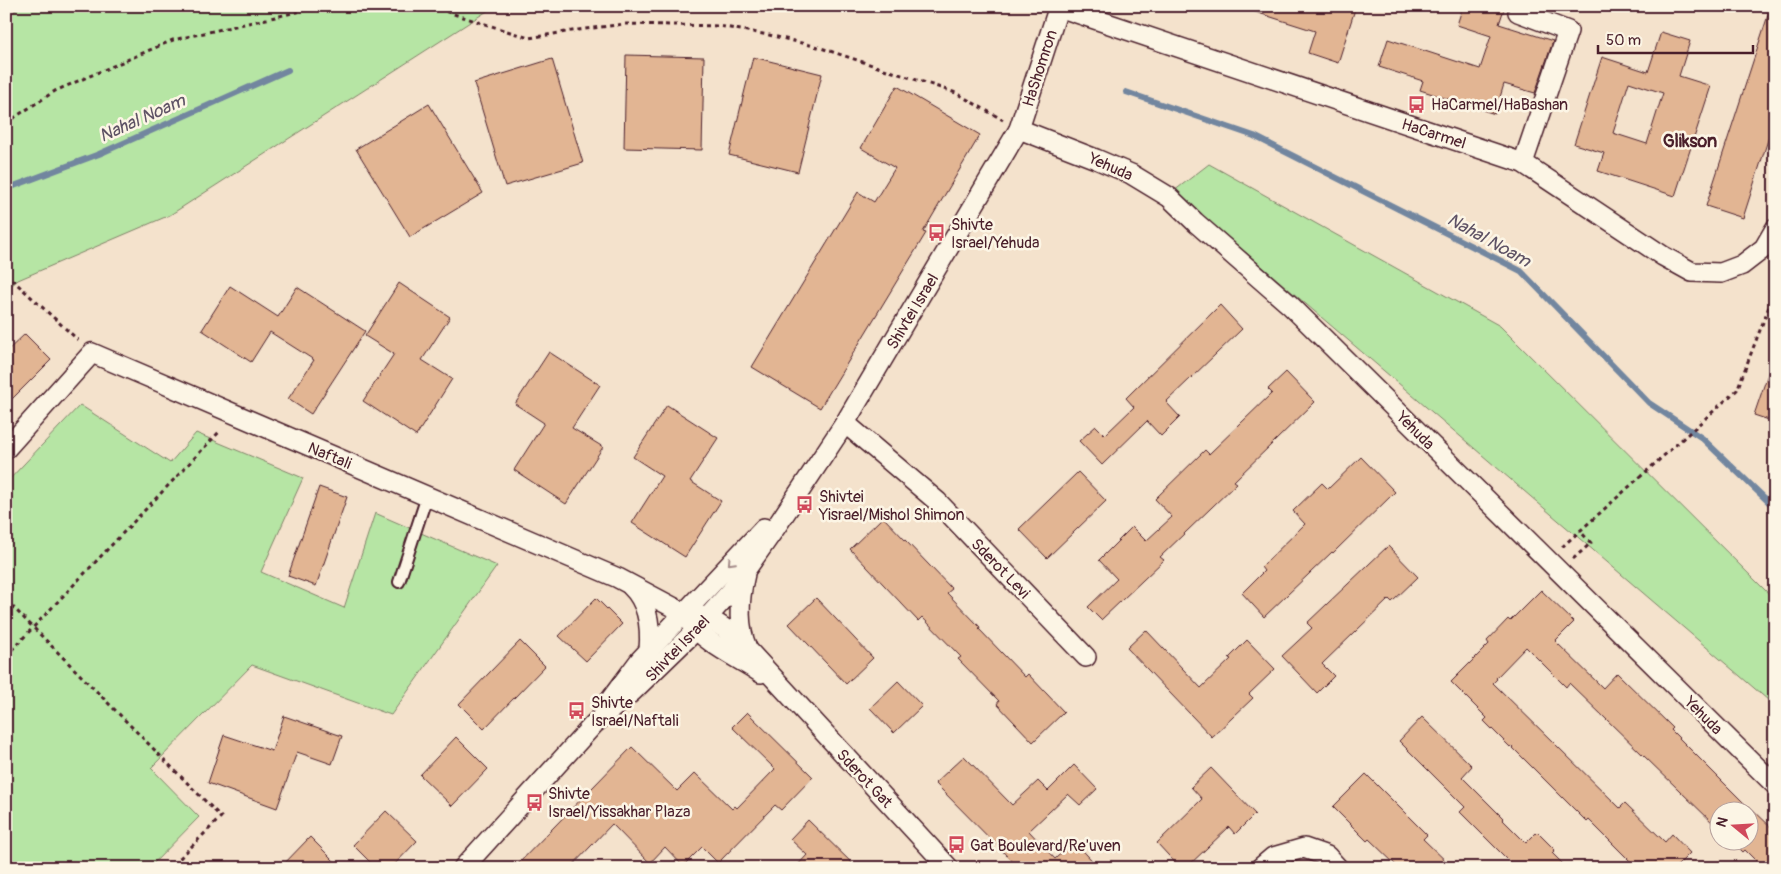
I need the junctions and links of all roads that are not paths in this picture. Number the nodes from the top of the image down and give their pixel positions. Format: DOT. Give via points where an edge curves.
graph roads {
  1 [pos="1057,7"];
  2 [pos="1518,12"];
  3 [pos="1019,129"];
  4 [pos="1524,163"];
  5 [pos="1775,229"];
  6 [pos="845,423"];
  7 [pos="6,449"];
  8 [pos="801,489"];
  9 [pos="427,496"];
  10 [pos="746,570"];
  11 [pos="399,582"];
  12 [pos="628,583"];
  13 [pos="684,613"];
  14 [pos="701,623"];
  15 [pos="748,649"];
  16 [pos="649,650"];
  17 [pos="1086,657"];
  18 [pos="782,688"];
  19 [pos="594,724"];
  20 [pos="1775,785"];
  21 [pos="463,868"];
  22 [pos="949,868"];
  23 [pos="1260,868"];
  24 [pos="1338,868"];
  1 -- 3 [label="street, HaShomron"];
  1 -- 4 [label="street, HaCarmel"];
  2 -- 4 [label="street" via="1568,31"];
  3 -- 6 [label="street, Shivtei Israel"];
  3 -- 20 [label="street, Yehuda" via="1105,162 1169,197 1290,305"];
  4 -- 5 [label="street, HaCarmel" via="1692,272 1721,273 1742,265 1764,248"];
  6 -- 8 [label="street, Shivtei Israel"];
  6 -- 17 [label="street, Sderot Levi" via="938,502"];
  7 -- 9 [label="street, Naftali" via="92,353"];
  8 -- 10 [label="street, Shivtei Israel"];
  8 -- 13 [label="street, Shivtei Israel, one-way"];
  9 -- 11 [label="lane"];
  9 -- 12 [label="street, Naftali"];
  10 -- 14 [label="street, Shivtei Israel"];
  10 -- 15 [label="street" via="740,624"];
  12 -- 13 [label="street, Naftali"];
  12 -- 16 [label="street" via="641,597 648,617"];
  13 -- 14 [label="street, Sderot Gat"];
  13 -- 16 [label="street, Shivtei Israel"];
  14 -- 15 [label="street, Sderot Gat" via="724,628"];
  14 -- 18 [label="street, Sderot Gat"];
  14 -- 19 [label="street, Shivtei Israel" via="633,691"];
  15 -- 18 [label="street, Sderot Gat"];
  16 -- 19 [label="street, Shivtei Israel"];
  18 -- 22 [label="street, Sderot Gat"];
  19 -- 21 [label="street, Shivtei Israel"];
  23 -- 24 [label="street" via="1273,857 1304,848 1327,856"];
}
